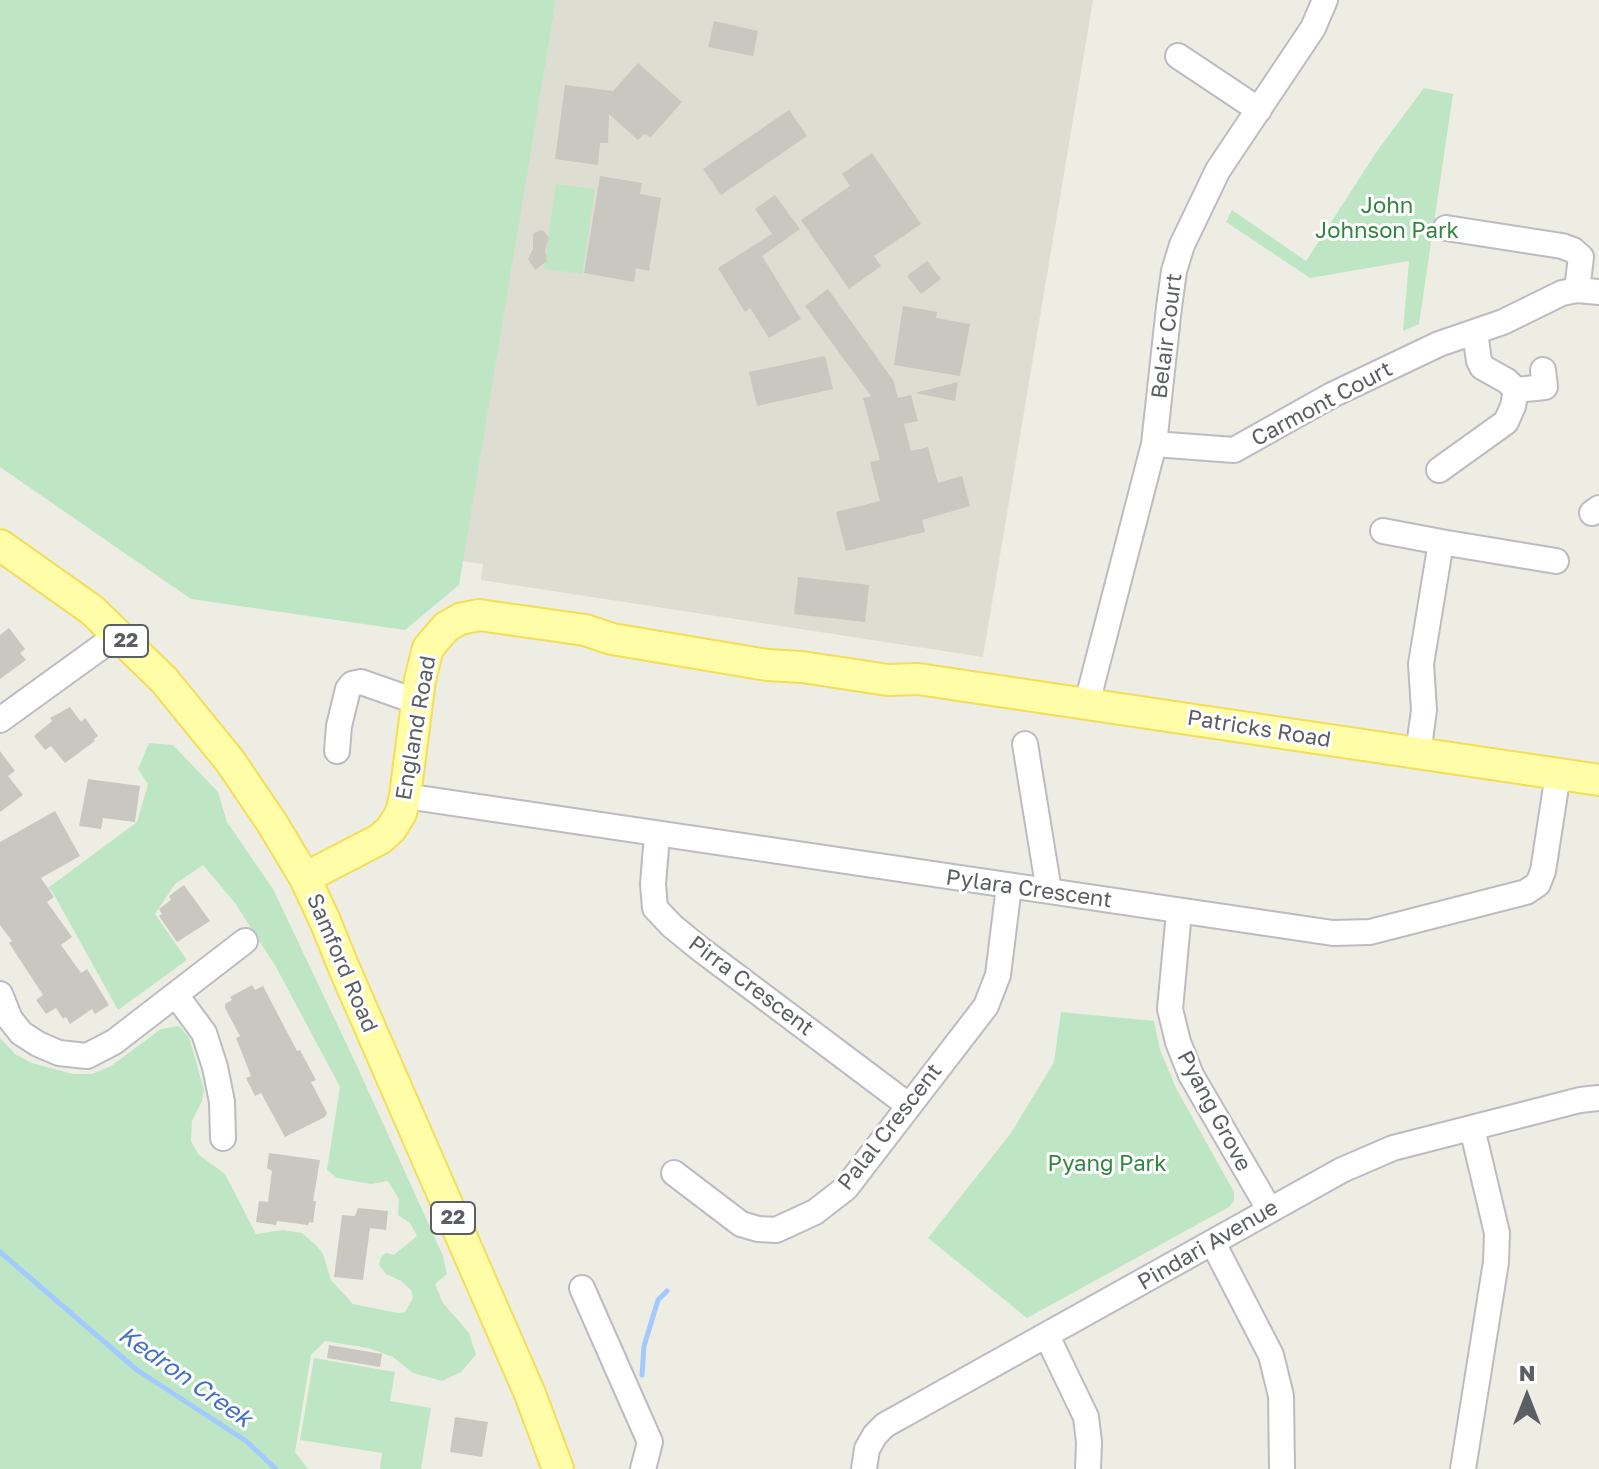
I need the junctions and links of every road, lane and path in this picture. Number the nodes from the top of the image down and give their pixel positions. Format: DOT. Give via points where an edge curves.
graph roads {
  1 [pos="1325,0"];
  2 [pos="1178,56"];
  3 [pos="1259,110"];
  4 [pos="1446,228"];
  5 [pos="1588,291"];
  6 [pos="1475,332"];
  7 [pos="1548,388"];
  8 [pos="1516,390"];
  9 [pos="1154,444"];
  10 [pos="1439,470"];
  11 [pos="1383,531"];
  12 [pos="1441,542"];
  13 [pos="0,545"];
  14 [pos="1556,561"];
  15 [pos="446,627"];
  16 [pos="119,634"];
  17 [pos="418,702"];
  18 [pos="1087,703"];
  19 [pos="0,720"];
  20 [pos="1025,744"];
  21 [pos="337,751"];
  22 [pos="1418,754"];
  23 [pos="1558,774"];
  24 [pos="1599,780"];
  25 [pos="405,796"];
  26 [pos="657,835"];
  27 [pos="305,878"];
  28 [pos="1009,886"];
  29 [pos="1049,891"];
  30 [pos="1179,912"];
  31 [pos="245,941"];
  32 [pos="0,994"];
  33 [pos="176,995"];
  34 [pos="1599,1098"];
  35 [pos="908,1105"];
  36 [pos="1472,1128"];
  37 [pos="223,1138"];
  38 [pos="674,1173"];
  39 [pos="1269,1209"];
  40 [pos="1213,1243"];
  41 [pos="582,1288"];
  42 [pos="1047,1336"];
  43 [pos="558,1469"];
  44 [pos="643,1469"];
  45 [pos="864,1469"];
  46 [pos="1088,1469"];
  47 [pos="1282,1469"];
  48 [pos="1463,1469"];
  1 -- 3 [label="street, Belair Court" via="1313,28"];
  2 -- 3 [label="street"];
  3 -- 9 [label="street, Belair Court" via="1218,170 1182,245"];
  4 -- 5 [label="street" via="1573,250 1581,257"];
  5 -- 6 [label="street, Carmont Court" via="1562,293"];
  6 -- 8 [label="street" via="1482,367"];
  6 -- 9 [label="street, Carmont Court" via="1332,395 1234,450"];
  7 -- 8 [label="street"];
  8 -- 10 [label="street" via="1506,422"];
  9 -- 18 [label="street, Belair Court"];
  11 -- 12 [label="street"];
  12 -- 14 [label="street"];
  12 -- 22 [label="street" via="1421,664 1424,710"];
  13 -- 16 [label="main road, Samford Road / 22"];
  15 -- 17 [label="main road, England Road" via="428,648"];
  15 -- 18 [label="main road, Patricks Road" via="479,615 767,665"];
  16 -- 19 [label="street"];
  16 -- 27 [label="main road, Samford Road / 22" via="197,718"];
  17 -- 21 [label="street" via="361,682 352,684"];
  17 -- 25 [label="main road, England Road"];
  18 -- 22 [label="main road, Patricks Road"];
  20 -- 29 [label="street"];
  22 -- 23 [label="main road, Patricks Road"];
  23 -- 24 [label="main road, Patricks Road"];
  23 -- 30 [label="street, Pylara Crescent" via="1543,871 1538,884 1526,892 1370,932 1333,933"];
  25 -- 26 [label="street, Pylara Crescent"];
  25 -- 27 [label="main road, England Road" via="401,813 380,839"];
  26 -- 28 [label="street, Pylara Crescent"];
  26 -- 35 [label="street, Pirra Crescent" via="655,908 699,948"];
  27 -- 43 [label="main road, Samford Road / 22"];
  28 -- 29 [label="street, Pylara Crescent"];
  28 -- 35 [label="street, Palal Crescent" via="1000,964 986,1006"];
  29 -- 30 [label="street, Pylara Crescent"];
  30 -- 39 [label="street, Pyang Grove" via="1170,1009 1178,1042 1191,1075"];
  31 -- 33 [label="street"];
  32 -- 33 [label="street" via="21,1033 74,1056 102,1050"];
  33 -- 37 [label="street" via="208,1044 222,1102"];
  34 -- 36 [label="street, Pindari Avenue"];
  35 -- 38 [label="street, Palal Crescent" via="846,1188 815,1212 776,1230 741,1224"];
  36 -- 39 [label="street, Pindari Avenue" via="1393,1148"];
  36 -- 48 [label="street" via="1497,1233"];
  39 -- 40 [label="street, Pindari Avenue"];
  40 -- 42 [label="street, Pindari Avenue"];
  40 -- 47 [label="street" via="1271,1355 1281,1396"];
  41 -- 44 [label="street" via="650,1442"];
  42 -- 45 [label="street, Pindari Avenue" via="885,1425 867,1449"];
  42 -- 46 [label="street" via="1086,1417"];
}
